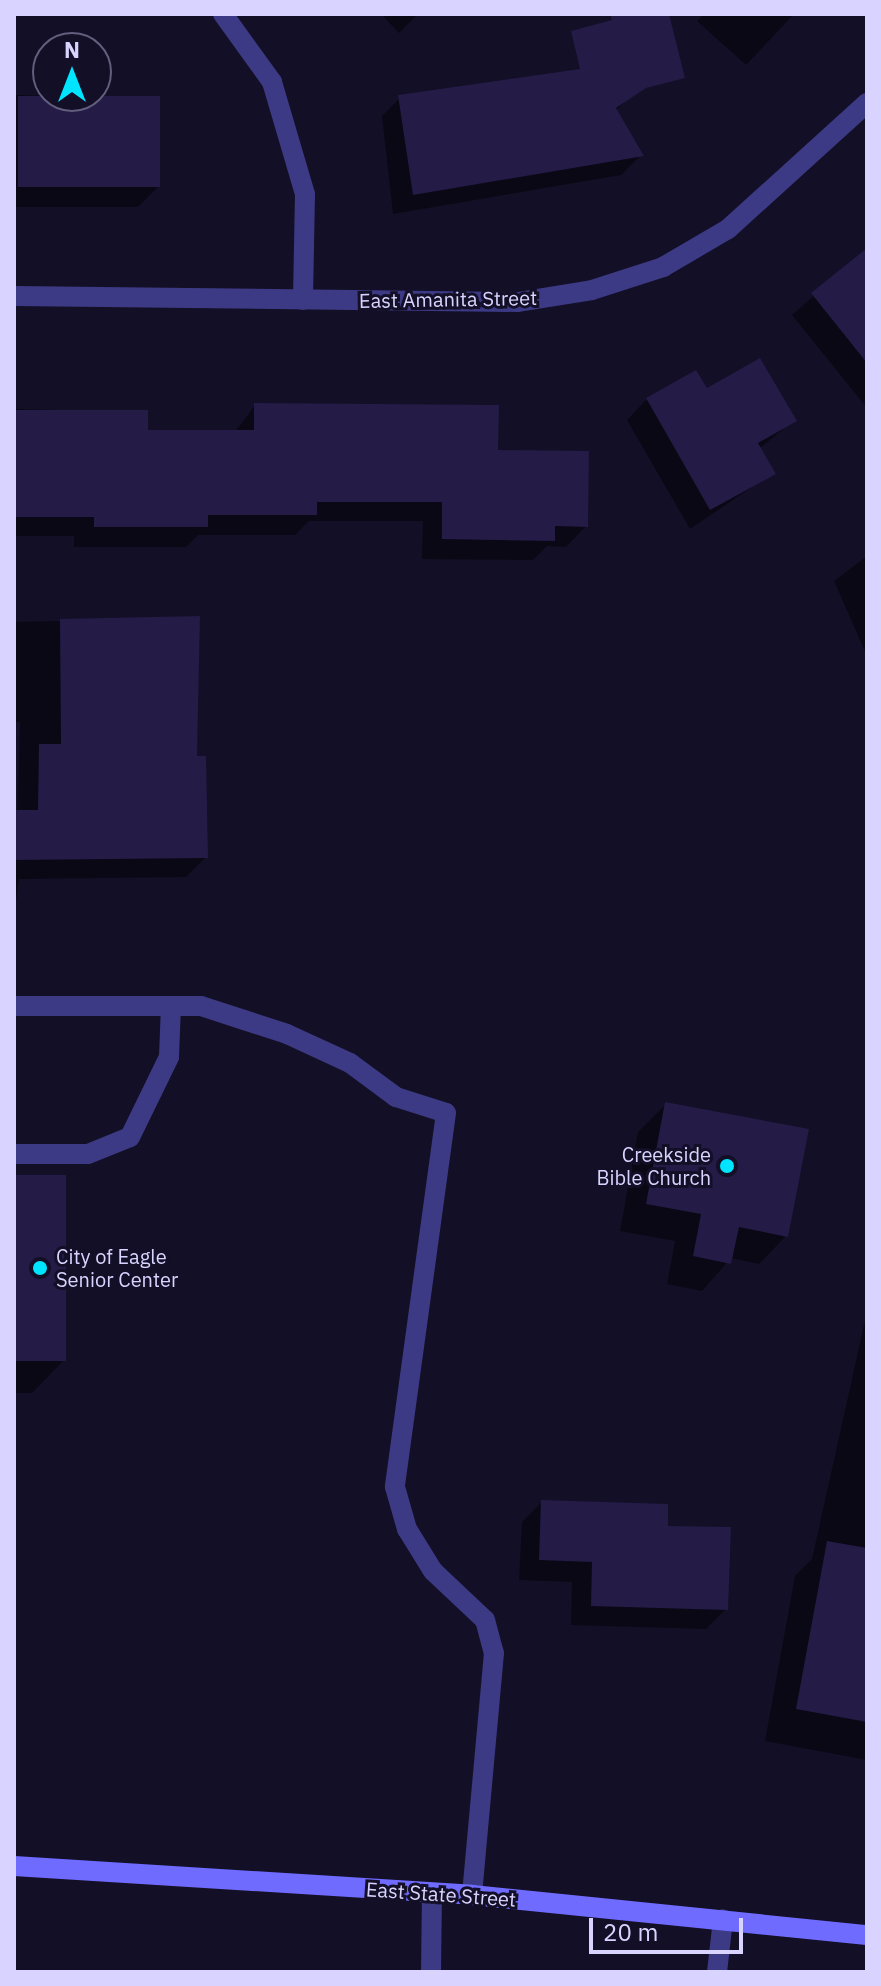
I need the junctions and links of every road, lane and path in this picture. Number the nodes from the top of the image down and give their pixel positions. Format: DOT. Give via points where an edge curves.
graph roads {
  1 [pos="223,14"];
  2 [pos="867,103"];
  3 [pos="14,296"];
  4 [pos="303,300"];
  5 [pos="14,1006"];
  6 [pos="171,1006"];
  7 [pos="14,1154"];
  8 [pos="14,1866"];
  9 [pos="432,1893"];
  10 [pos="472,1895"];
  11 [pos="723,1919"];
  12 [pos="867,1935"];
  13 [pos="431,1972"];
  14 [pos="717,1972"];
  1 -- 4 [label="street" via="272,82 305,194"];
  2 -- 4 [label="street, East Amanita Street" via="728,229 663,267 592,290 518,302"];
  3 -- 4 [label="street, East Amanita Street"];
  5 -- 6 [label="street"];
  6 -- 7 [label="street" via="169,1057 130,1137 88,1154"];
  6 -- 10 [label="street" via="201,1006 287,1034 350,1063 396,1097 446,1113 395,1487 407,1529 433,1571 485,1620 494,1653"];
  8 -- 9 [label="main road, East State Street"];
  9 -- 10 [label="main road, East State Street"];
  9 -- 13 [label="street"];
  10 -- 11 [label="main road, East State Street"];
  11 -- 12 [label="main road, East State Street"];
  11 -- 14 [label="street"];
}
